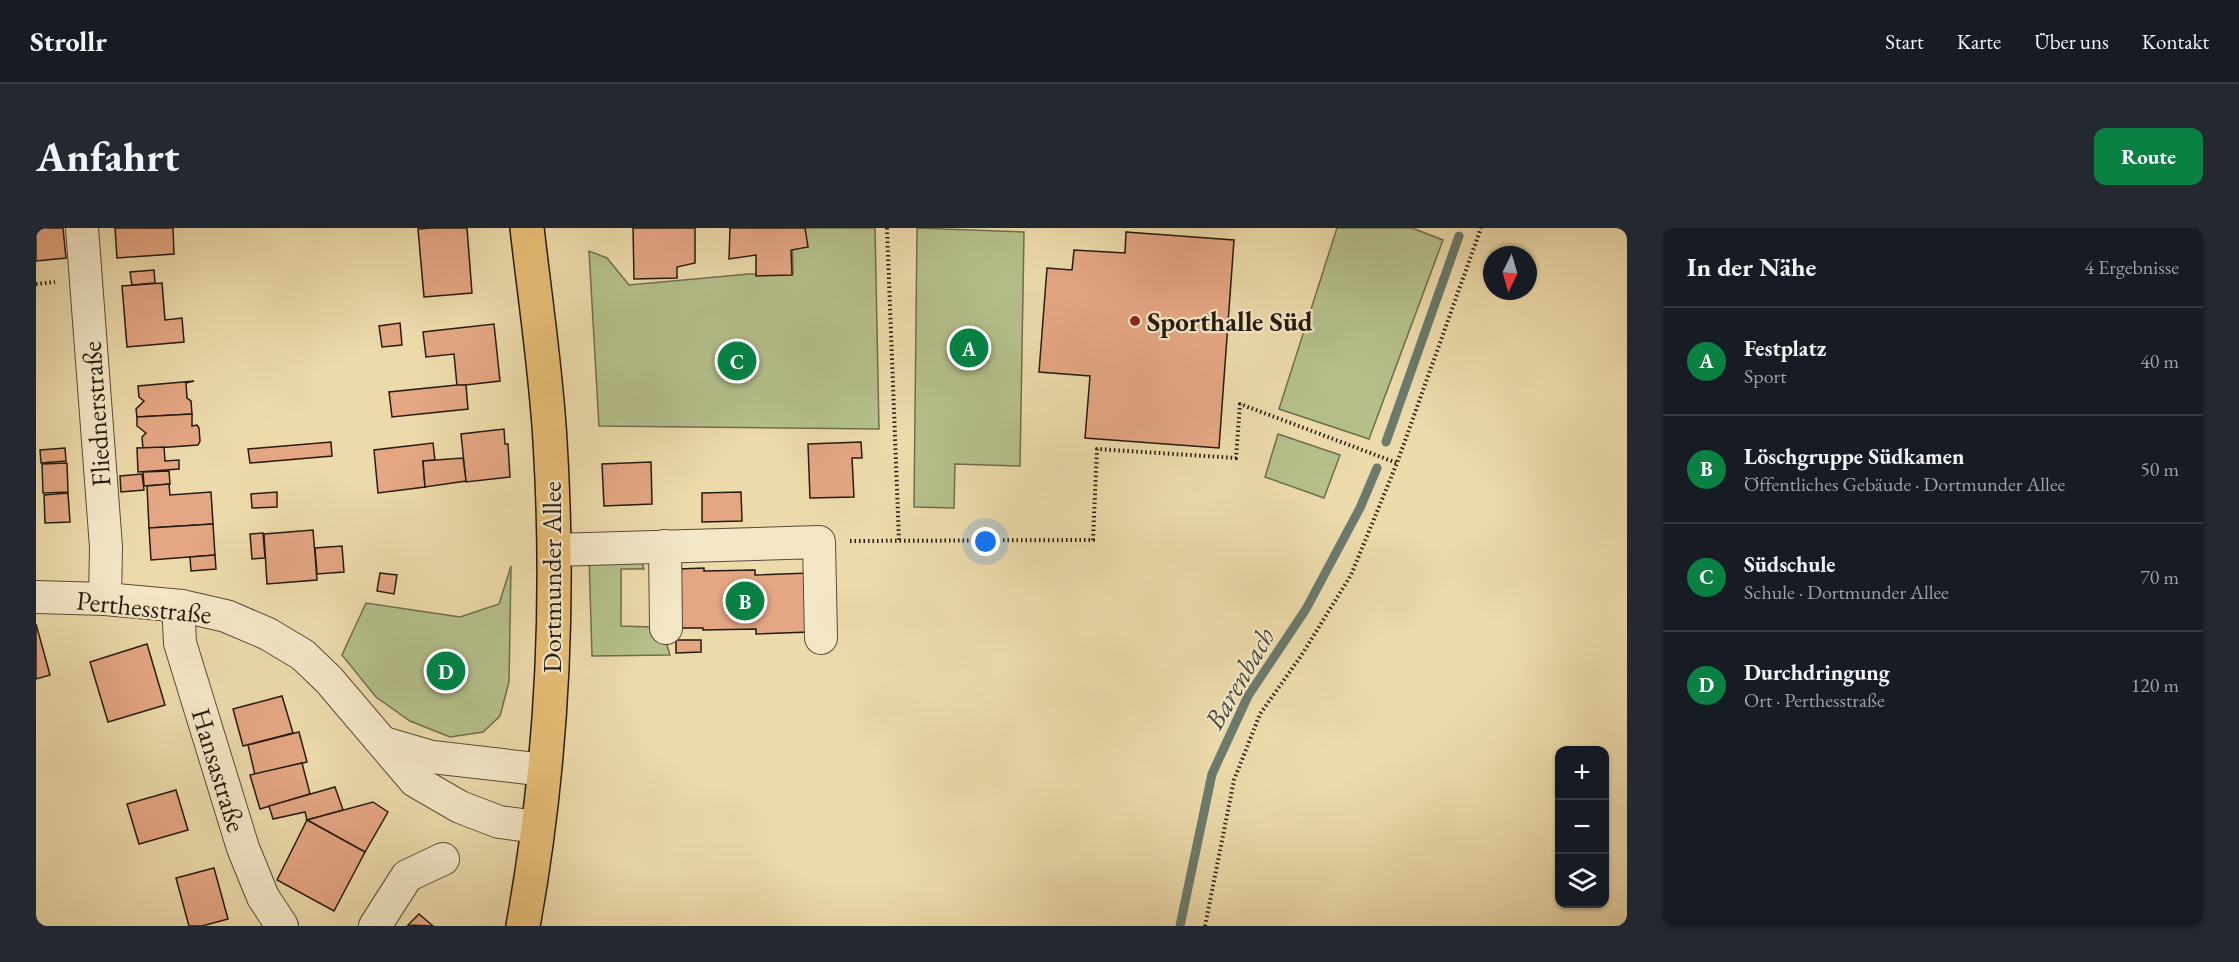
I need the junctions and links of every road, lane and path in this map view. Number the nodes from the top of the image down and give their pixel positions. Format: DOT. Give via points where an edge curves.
graph roads {
  1 [pos="82,228"];
  2 [pos="527,228"];
  3 [pos="887,228"];
  4 [pos="1481,228"];
  5 [pos="1397,463"];
  6 [pos="899,541"];
  7 [pos="819,542"];
  8 [pos="665,546"];
  9 [pos="554,550"];
  10 [pos="36,597"];
  11 [pos="105,599"];
  12 [pos="182,606"];
  13 [pos="666,628"];
  14 [pos="821,638"];
  15 [pos="384,744"];
  16 [pos="545,770"];
  17 [pos="538,827"];
  18 [pos="442,859"];
  19 [pos="282,926"];
  20 [pos="375,926"];
  21 [pos="523,926"];
  22 [pos="1205,926"];
  1 -- 11 [label="street, Fliednerstraße" via="106,547"];
  2 -- 9 [label="main road, Dortmunder Allee" via="550,438"];
  3 -- 6 [label="path"];
  4 -- 5 [label="path"];
  5 -- 6 [label="path" via="1240,404 1236,458 1097,449 1094,540"];
  5 -- 22 [label="path" via="1351,575 1260,714 1234,780"];
  6 -- 7 [label="path"];
  7 -- 8 [label="street"];
  7 -- 14 [label="street"];
  8 -- 9 [label="street"];
  8 -- 13 [label="street"];
  9 -- 16 [label="main road, Dortmunder Allee"];
  10 -- 11 [label="street, Perthesstraße"];
  11 -- 12 [label="street, Perthesstraße"];
  12 -- 15 [label="street, Perthesstraße" via="226,616 303,655"];
  12 -- 19 [label="street, Hansastraße" via="180,643 239,837 264,897"];
  15 -- 16 [label="street" via="432,757"];
  15 -- 17 [label="street, Perthesstraße" via="415,781 460,807 499,822"];
  16 -- 17 [label="main road, Dortmunder Allee"];
  17 -- 21 [label="main road, Dortmunder Allee"];
  18 -- 20 [label="street" via="407,876"];
}
